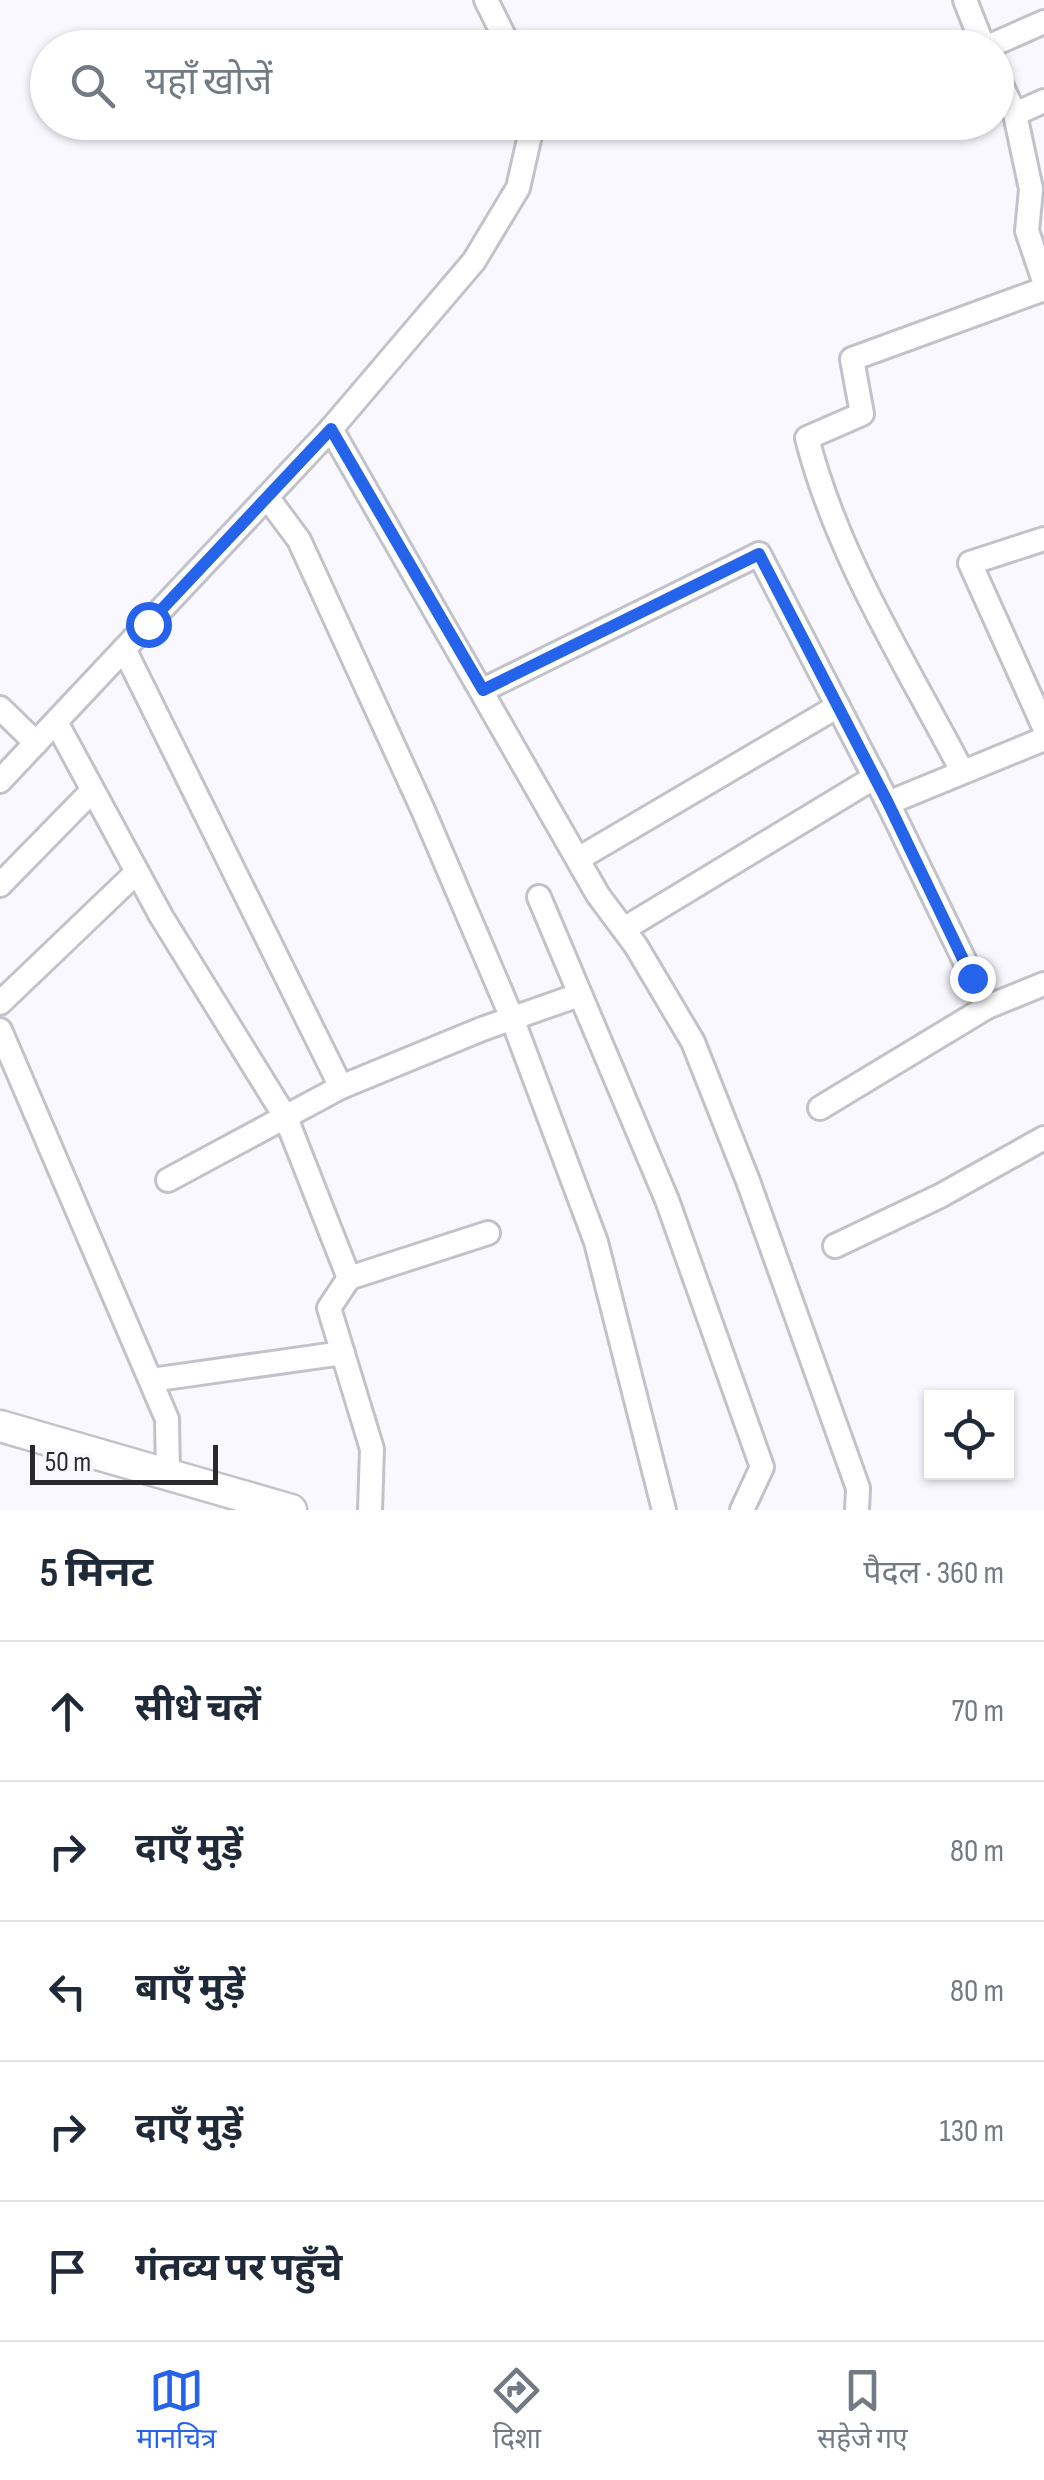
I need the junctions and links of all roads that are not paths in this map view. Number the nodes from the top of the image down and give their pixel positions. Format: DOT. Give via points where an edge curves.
graph roads {
  1 [pos="486,0"];
  2 [pos="966,0"];
  3 [pos="1044,22"];
  4 [pos="501,30"];
  5 [pos="978,30"];
  6 [pos="1014,35"];
  7 [pos="1044,101"];
  8 [pos="1015,114"];
  9 [pos="529,140"];
  10 [pos="1037,186"];
  11 [pos="1044,281"];
  12 [pos="1044,289"];
  13 [pos="331,429"];
  14 [pos="267,497"];
  15 [pos="1044,540"];
  16 [pos="124,650"];
  17 [pos="483,690"];
  18 [pos="838,706"];
  19 [pos="0,708"];
  20 [pos="56,722"];
  21 [pos="1044,728"];
  22 [pos="1044,740"];
  23 [pos="36,743"];
  24 [pos="962,771"];
  25 [pos="874,777"];
  26 [pos="0,780"];
  27 [pos="92,791"];
  28 [pos="888,803"];
  29 [pos="578,859"];
  30 [pos="137,872"];
  31 [pos="0,885"];
  32 [pos="538,897"];
  33 [pos="624,929"];
  34 [pos="1044,984"];
  35 [pos="579,995"];
  36 [pos="0,1003"];
  37 [pos="987,1008"];
  38 [pos="512,1018"];
  39 [pos="0,1030"];
  40 [pos="341,1086"];
  41 [pos="820,1108"];
  42 [pos="286,1118"];
  43 [pos="1044,1138"];
  44 [pos="168,1180"];
  45 [pos="488,1234"];
  46 [pos="835,1246"];
  47 [pos="350,1278"];
  48 [pos="343,1353"];
  49 [pos="151,1380"];
  50 [pos="0,1426"];
  51 [pos="168,1475"];
  52 [pos="292,1510"];
  53 [pos="370,1510"];
  54 [pos="664,1510"];
  55 [pos="742,1510"];
  56 [pos="857,1510"];
  1 -- 4 [label="street"];
  2 -- 5 [label="street"];
  3 -- 6 [label="street"];
  7 -- 8 [label="street"];
  8 -- 10 [label="street"];
  9 -- 13 [label="street" via="518,188 474,261"];
  10 -- 11 [label="street" via="1027,232"];
  12 -- 24 [label="street" via="852,359 862,414 807,438 821,492"];
  13 -- 14 [label="street"];
  13 -- 17 [label="street"];
  14 -- 16 [label="street"];
  14 -- 38 [label="street" via="299,540"];
  15 -- 21 [label="street" via="970,563"];
  16 -- 20 [label="street"];
  16 -- 40 [label="street"];
  17 -- 18 [label="street" via="759,554"];
  17 -- 29 [label="street"];
  18 -- 25 [label="street"];
  18 -- 29 [label="street"];
  19 -- 23 [label="street"];
  20 -- 23 [label="street"];
  20 -- 27 [label="street"];
  22 -- 24 [label="street"];
  23 -- 26 [label="street"];
  24 -- 28 [label="street"];
  25 -- 28 [label="street"];
  25 -- 33 [label="street"];
  27 -- 30 [label="street"];
  27 -- 31 [label="street"];
  28 -- 37 [label="street"];
  29 -- 33 [label="street"];
  30 -- 36 [label="street"];
  30 -- 42 [label="street"];
  32 -- 35 [label="street"];
  33 -- 56 [label="street" via="693,1042 852,1470"];
  34 -- 37 [label="street"];
  35 -- 38 [label="street"];
  35 -- 55 [label="street" via="666,1200 762,1467"];
  37 -- 41 [label="street"];
  38 -- 40 [label="street"];
  38 -- 54 [label="street" via="596,1242"];
  39 -- 49 [label="street"];
  40 -- 42 [label="street"];
  42 -- 44 [label="street"];
  42 -- 47 [label="street"];
  43 -- 46 [label="street"];
  45 -- 47 [label="street"];
  47 -- 48 [label="street" via="330,1308"];
  48 -- 49 [label="street"];
  48 -- 53 [label="street" via="372,1449"];
  49 -- 51 [label="street" via="167,1419"];
  50 -- 51 [label="street"];
  51 -- 52 [label="street"];
}
